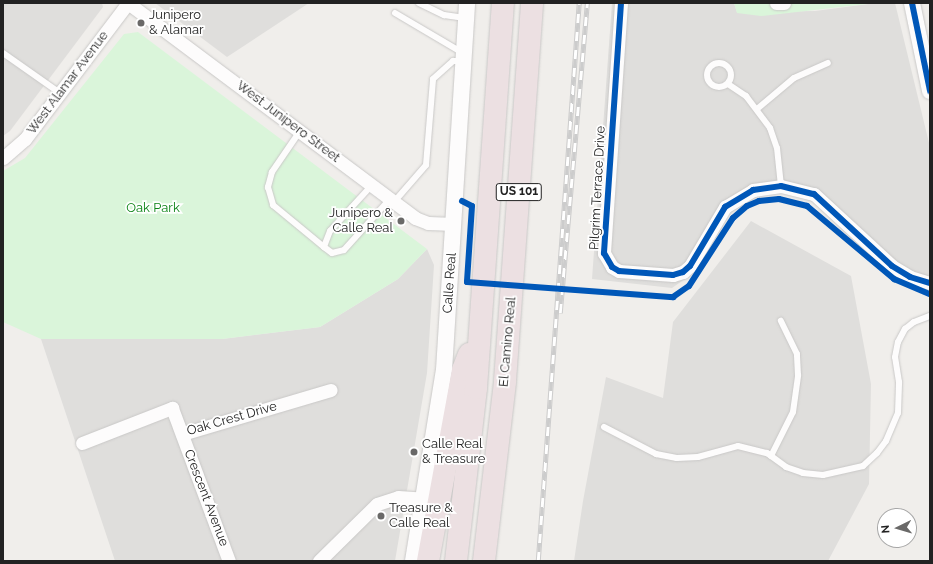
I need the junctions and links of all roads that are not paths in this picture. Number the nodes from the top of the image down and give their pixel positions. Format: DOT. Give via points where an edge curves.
graph roads {
  1 [pos="128,3"];
  2 [pos="419,3"];
  3 [pos="503,3"];
  4 [pos="532,3"];
  5 [pos="621,3"];
  6 [pos="776,3"];
  7 [pos="784,3"];
  8 [pos="912,3"];
  9 [pos="467,11"];
  10 [pos="395,13"];
  11 [pos="924,35"];
  12 [pos="3,53"];
  13 [pos="464,58"];
  14 [pos="828,63"];
  15 [pos="728,84"];
  16 [pos="930,91"];
  17 [pos="60,93"];
  18 [pos="757,109"];
  19 [pos="300,131"];
  20 [pos="3,158"];
  21 [pos="372,185"];
  22 [pos="781,186"];
  23 [pos="392,200"];
  24 [pos="454,224"];
  25 [pos="324,247"];
  26 [pos="930,283"];
  27 [pos="930,316"];
  28 [pos="781,322"];
  29 [pos="480,325"];
  30 [pos="505,381"];
  31 [pos="331,390"];
  32 [pos="604,428"];
  33 [pos="182,434"];
  34 [pos="82,443"];
  35 [pos="771,456"];
  36 [pos="424,499"];
  37 [pos="229,561"];
  38 [pos="319,561"];
  39 [pos="413,561"];
  40 [pos="428,561"];
  41 [pos="456,561"];
  42 [pos="484,561"];
  43 [pos="496,561"];
  1 -- 17 [label="street, West Alamar Avenue"];
  1 -- 19 [label="street, West Junipero Street"];
  2 -- 9 [label="lane" via="444,15"];
  3 -- 29 [label="highway, US 101"];
  4 -- 30 [label="highway, El Camino Real / US 101"];
  5 -- 22 [label="street, Pilgrim Terrace Drive" via="604,253 612,266 619,271 673,275 682,272 690,266 725,207 753,190"];
  6 -- 7 [label="street"];
  8 -- 11 [label="street"];
  9 -- 13 [label="street, Calle Real"];
  10 -- 13 [label="lane"];
  11 -- 16 [label="street"];
  12 -- 17 [label="lane"];
  13 -- 23 [label="lane" via="453,61 433,79 426,165"];
  13 -- 24 [label="street, Calle Real"];
  14 -- 18 [label="lane" via="794,78"];
  15 -- 18 [label="lane" via="746,96"];
  17 -- 20 [label="street, West Alamar Avenue" via="25,139"];
  18 -- 22 [label="lane" via="770,128 777,148"];
  19 -- 21 [label="street, West Junipero Street"];
  19 -- 25 [label="lane" via="272,172 268,187 273,205"];
  21 -- 23 [label="street, West Junipero Street"];
  21 -- 25 [label="lane" via="330,231"];
  22 -- 26 [label="street, Pilgrim Terrace Drive" via="814,194 892,266 917,280"];
  23 -- 24 [label="street, West Junipero Street" via="422,222"];
  23 -- 25 [label="lane" via="344,250 332,253"];
  24 -- 36 [label="street, Calle Real" via="444,370"];
  27 -- 35 [label="lane" via="914,322 905,329 898,342 895,357 899,382 898,413 886,441 862,466 824,475 803,473 786,467"];
  28 -- 35 [label="lane" via="797,354 798,375 792,412"];
  29 -- 40 [label="highway" via="463,370"];
  29 -- 41 [label="highway, US 101" via="471,437"];
  30 -- 42 [label="highway, El Camino Real / US 101"];
  30 -- 43 [label="highway"];
  31 -- 33 [label="street, Oak Crest Drive"];
  32 -- 35 [label="lane" via="656,454 677,458 698,457 738,446"];
  33 -- 34 [label="street, Oak Crest Drive" via="172,408"];
  33 -- 37 [label="street, Crescent Avenue"];
  36 -- 38 [label="street" via="398,497 377,504"];
  36 -- 39 [label="street, Calle Real"];
}
